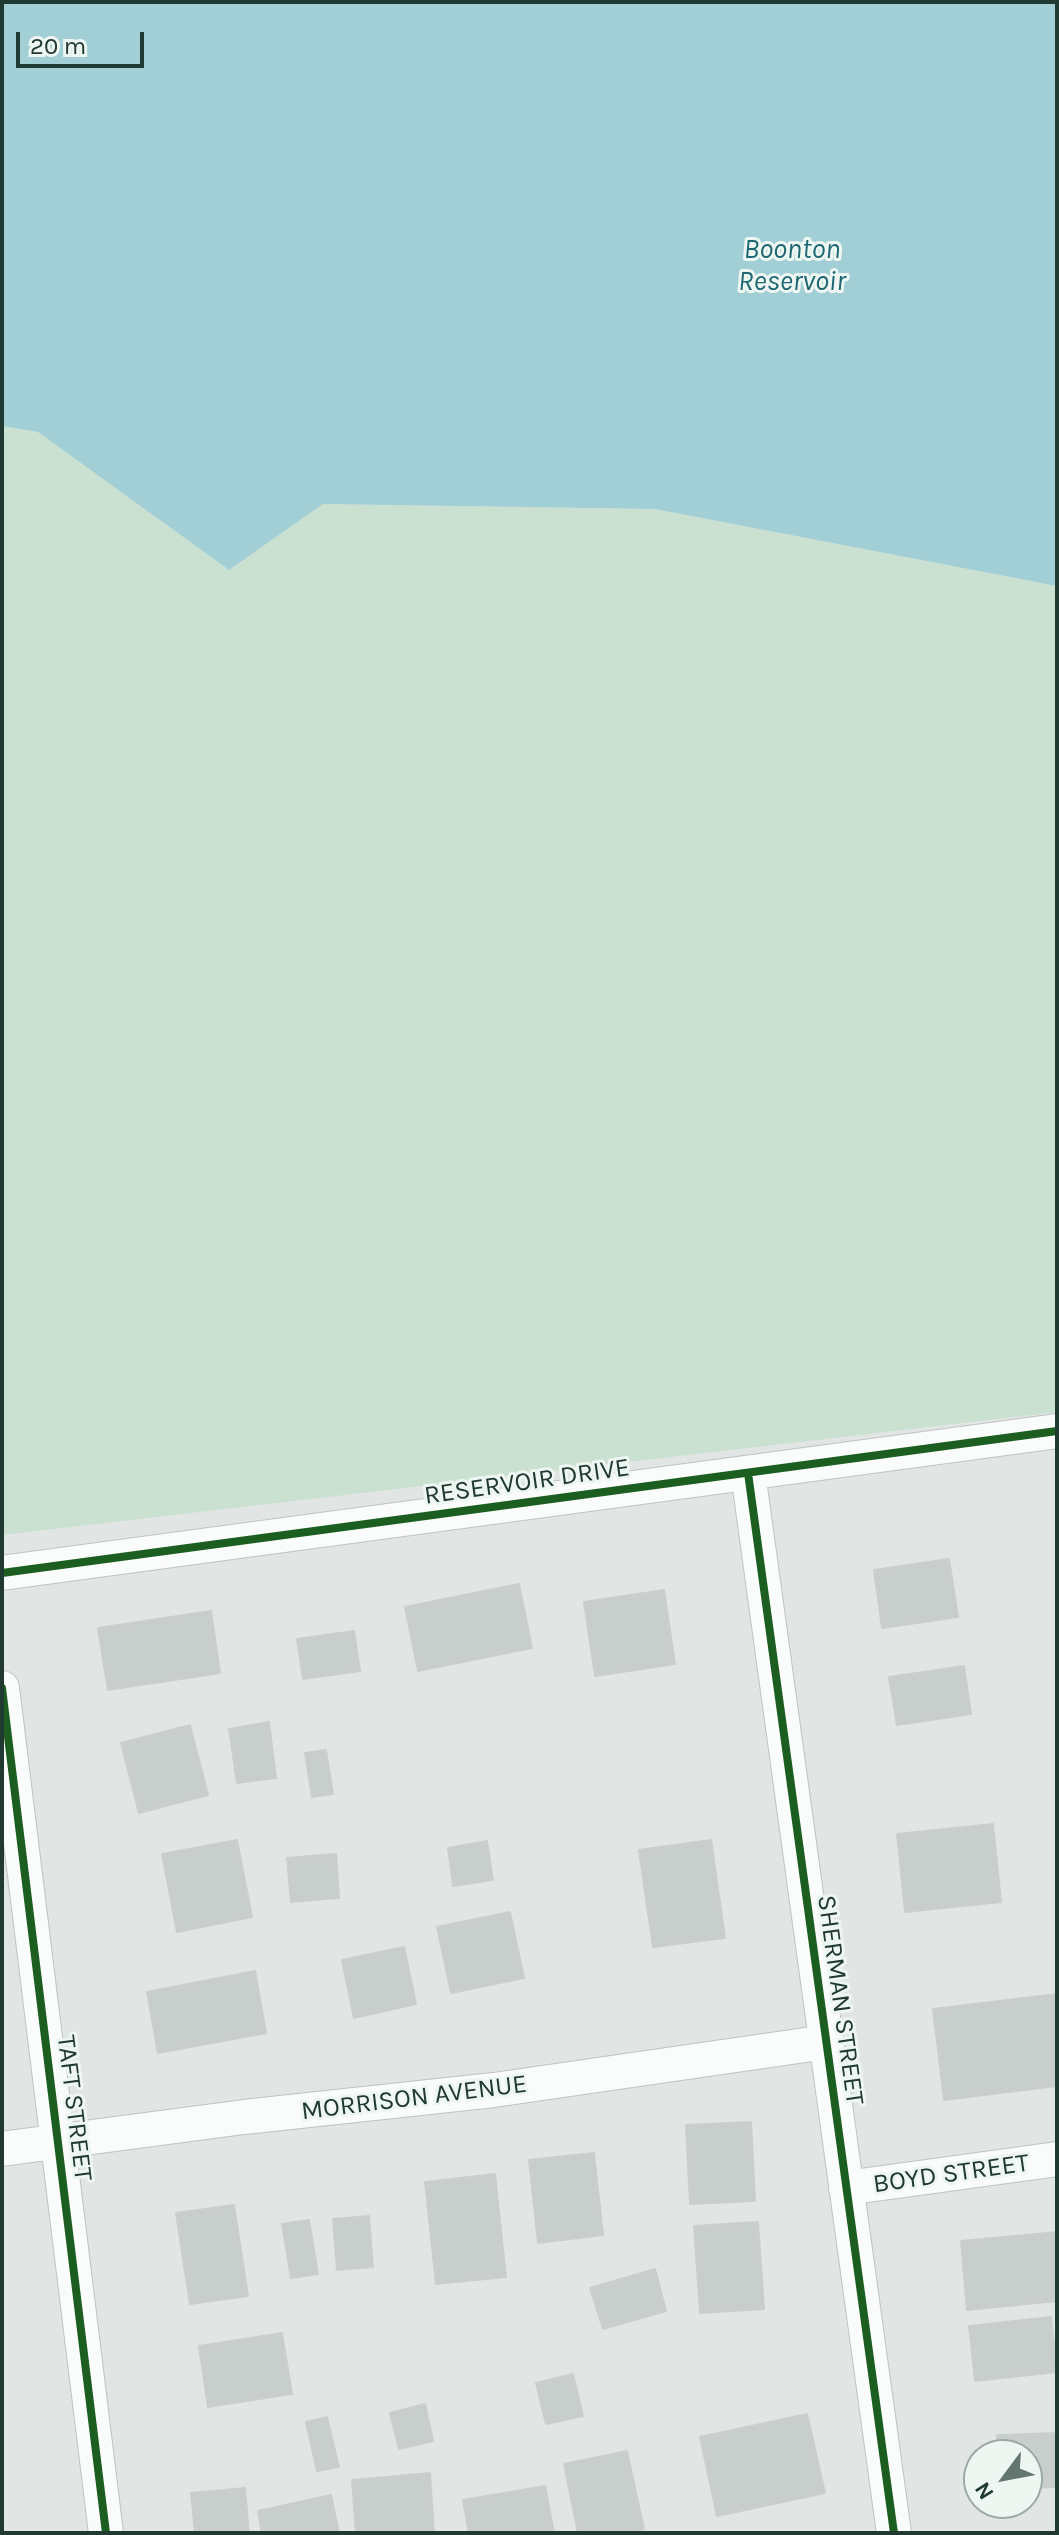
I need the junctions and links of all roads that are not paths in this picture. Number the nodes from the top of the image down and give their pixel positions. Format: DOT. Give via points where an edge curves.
graph roads {
  1 [pos="1057,1431"];
  2 [pos="748,1473"];
  3 [pos="2,1573"];
  4 [pos="2,1688"];
  5 [pos="826,2042"];
  6 [pos="58,2141"];
  7 [pos="2,2149"];
  8 [pos="1057,2159"];
  9 [pos="846,2188"];
  10 [pos="106,2533"];
  11 [pos="894,2533"];
  1 -- 2 [label="street, RESERVOIR DRIVE"];
  2 -- 3 [label="street, RESERVOIR DRIVE"];
  2 -- 5 [label="street, SHERMAN STREET"];
  4 -- 6 [label="street, TAFT STREET"];
  5 -- 6 [label="street, MORRISON AVENUE" via="494,2090"];
  5 -- 9 [label="street, SHERMAN STREET"];
  6 -- 7 [label="street, MORRISON AVENUE"];
  6 -- 10 [label="street, TAFT STREET"];
  8 -- 9 [label="street, BOYD STREET"];
  9 -- 11 [label="street, SHERMAN STREET"];
}
